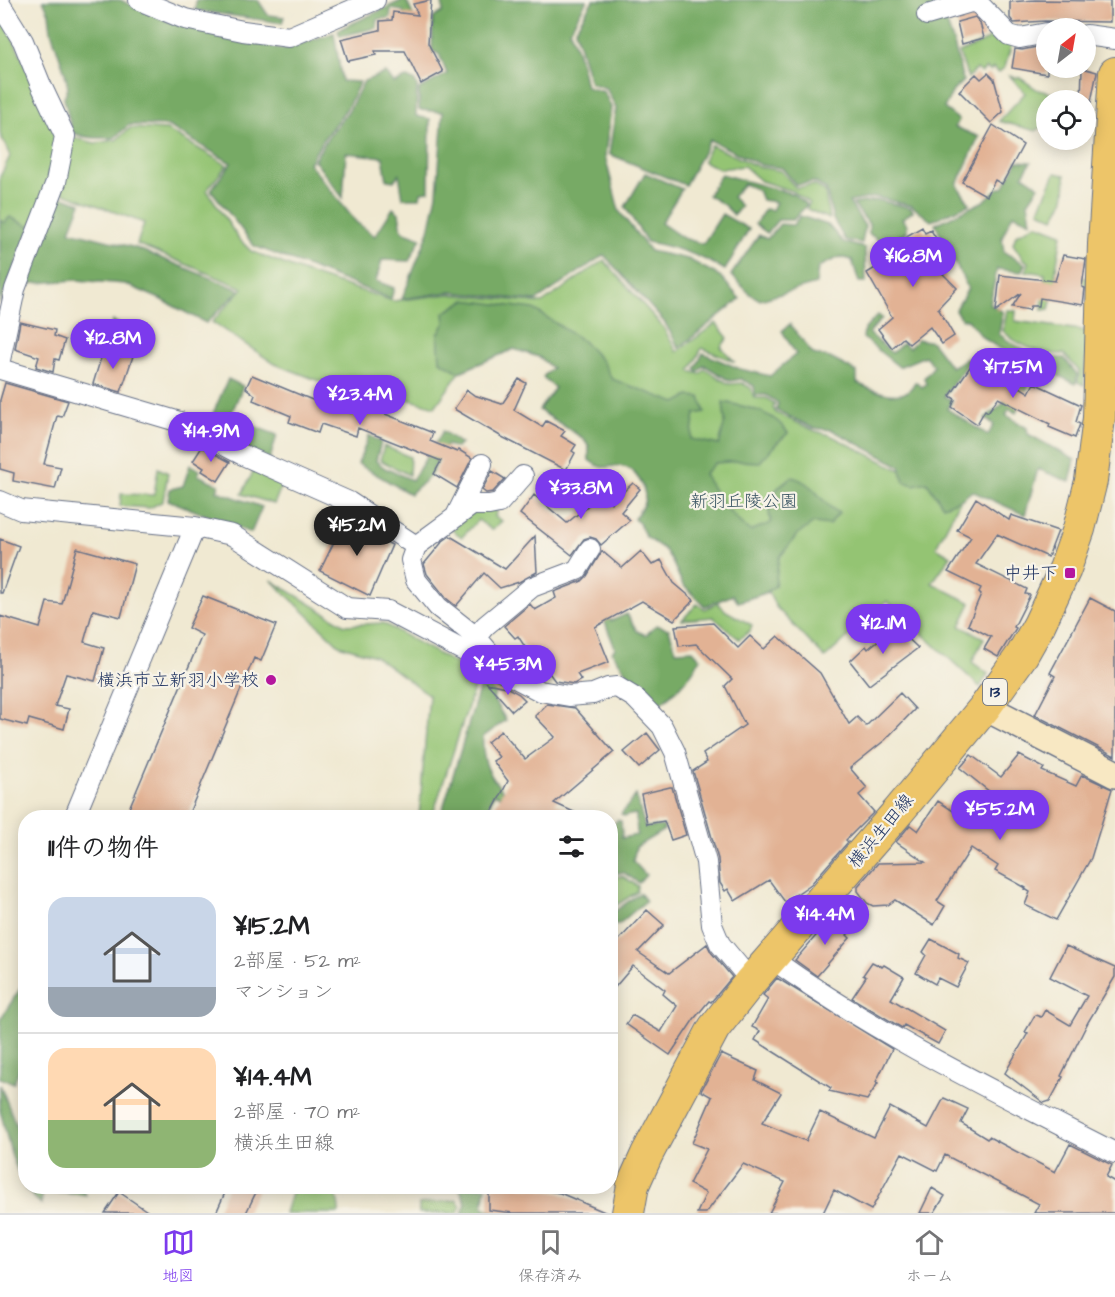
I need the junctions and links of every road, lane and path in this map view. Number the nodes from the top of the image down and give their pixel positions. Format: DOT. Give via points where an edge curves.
graph roads {
  1 [pos="139,0"];
  2 [pos="375,0"];
  3 [pos="0,4"];
  4 [pos="927,15"];
  5 [pos="1036,35"];
  6 [pos="1096,36"];
  7 [pos="1115,39"];
  8 [pos="1115,73"];
  9 [pos="1115,78"];
  10 [pos="1110,247"];
  11 [pos="0,360"];
  12 [pos="0,369"];
  13 [pos="1107,422"];
  14 [pos="482,464"];
  15 [pos="523,476"];
  16 [pos="0,501"];
  17 [pos="456,516"];
  18 [pos="195,527"];
  19 [pos="416,546"];
  20 [pos="590,549"];
  21 [pos="477,637"];
  22 [pos="506,672"];
  23 [pos="985,707"];
  24 [pos="1115,774"];
  25 [pos="77,810"];
  26 [pos="761,970"];
  27 [pos="1115,1153"];
  28 [pos="628,1213"];
  1 -- 2 [label="street" via="185,19 289,37"];
  3 -- 11 [label="street" via="23,40 65,136 56,182 15,289"];
  4 -- 5 [label="street" via="978,3 1009,35"];
  6 -- 7 [label="street"];
  8 -- 9 [label="main road, 横浜生田線 / 13"];
  9 -- 10 [label="main road, 横浜生田線 / 13"];
  10 -- 13 [label="main road, 横浜生田線 / 13"];
  12 -- 19 [label="street" via="180,422 349,502"];
  13 -- 23 [label="main road, 横浜生田線 / 13" via="1065,569 1033,635"];
  14 -- 17 [label="street"];
  15 -- 17 [label="street" via="499,503 472,505"];
  16 -- 18 [label="street" via="21,510"];
  17 -- 19 [label="street"];
  18 -- 22 [label="street" via="232,535 347,608 388,611"];
  18 -- 25 [label="street"];
  19 -- 21 [label="street" via="411,560 416,580 438,608"];
  20 -- 21 [label="street" via="577,570 532,587"];
  21 -- 22 [label="street"];
  22 -- 26 [label="street" via="540,691 569,696 617,687 635,698 662,726 675,752 706,862 712,925 720,944"];
  23 -- 24 [label="street"];
  23 -- 26 [label="main road, 横浜生田線 / 13"];
  26 -- 27 [label="street" via="840,1007"];
  26 -- 28 [label="main road, 横浜生田線 / 13" via="714,1028 646,1154 633,1185"];
}
